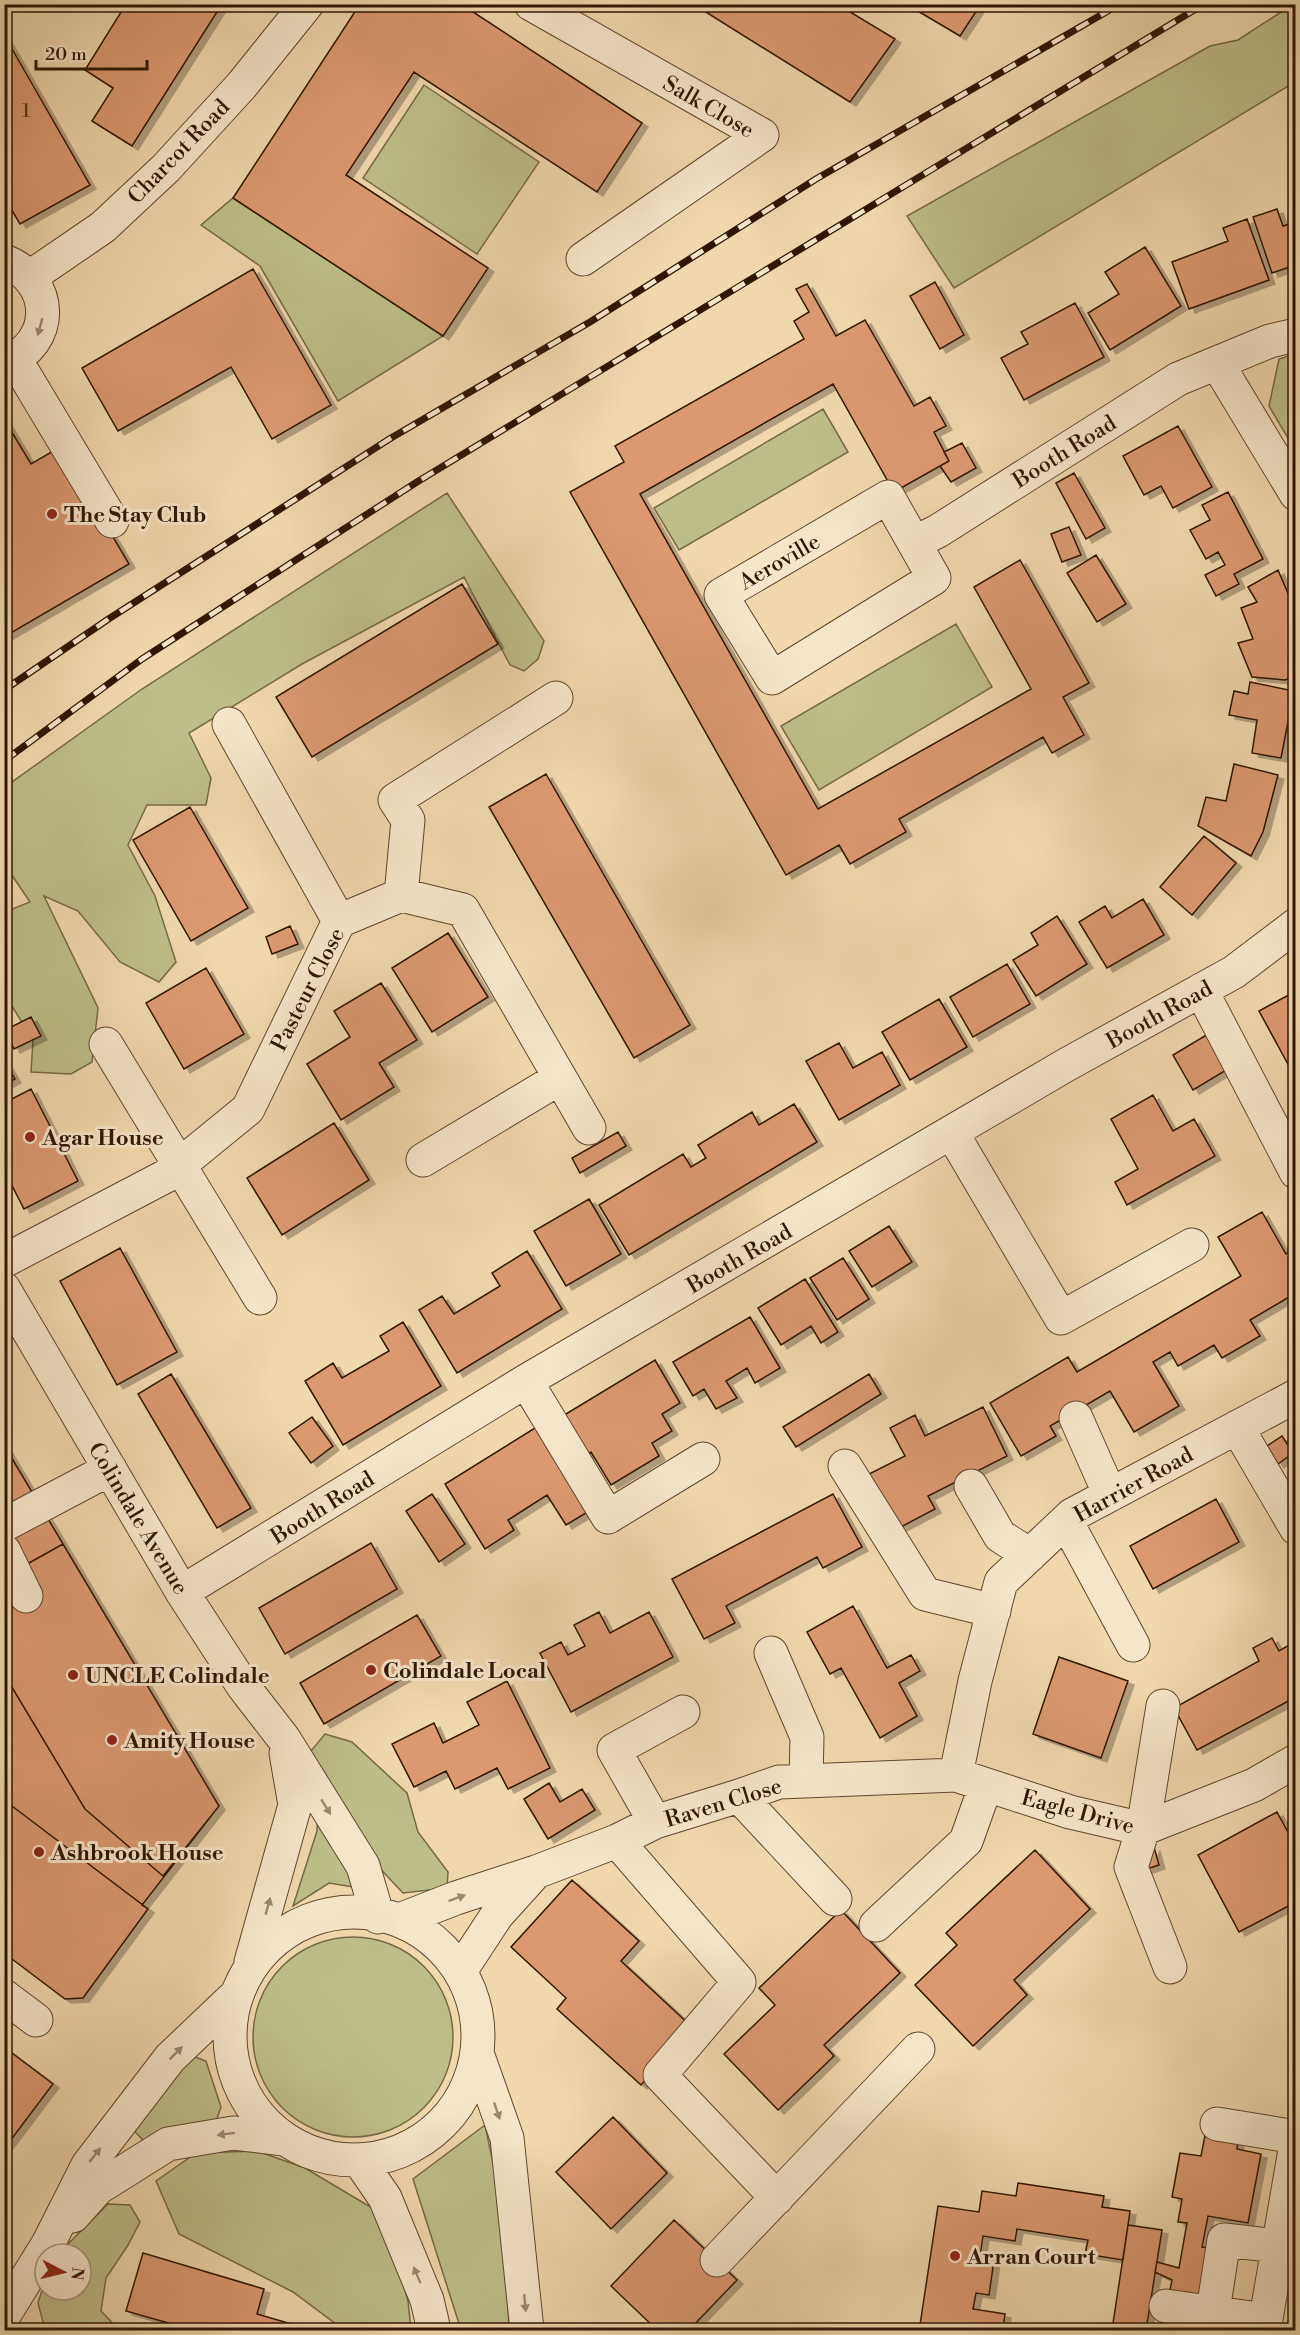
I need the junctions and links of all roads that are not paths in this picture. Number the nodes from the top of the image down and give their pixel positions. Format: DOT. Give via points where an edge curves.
graph roads {
  1 [pos="307,4"];
  2 [pos="531,4"];
  3 [pos="583,259"];
  4 [pos="17,269"];
  5 [pos="1296,335"];
  6 [pos="10,361"];
  7 [pos="1216,363"];
  8 [pos="1296,494"];
  9 [pos="112,521"];
  10 [pos="914,543"];
  11 [pos="556,698"];
  12 [pos="229,724"];
  13 [pos="401,894"];
  14 [pos="339,921"];
  15 [pos="1296,925"];
  16 [pos="1201,990"];
  17 [pos="106,1044"];
  18 [pos="560,1078"];
  19 [pos="589,1128"];
  20 [pos="952,1133"];
  21 [pos="423,1160"];
  22 [pos="180,1165"];
  23 [pos="1296,1172"];
  24 [pos="1192,1245"];
  25 [pos="4,1262"];
  26 [pos="4,1289"];
  27 [pos="260,1298"];
  28 [pos="526,1382"];
  29 [pos="1296,1396"];
  30 [pos="1076,1418"];
  31 [pos="1237,1427"];
  32 [pos="703,1459"];
  33 [pos="845,1466"];
  34 [pos="110,1468"];
  35 [pos="971,1486"];
  36 [pos="1110,1495"];
  37 [pos="1066,1521"];
  38 [pos="4,1525"];
  39 [pos="1296,1528"];
  40 [pos="4,1551"];
  41 [pos="1030,1555"];
  42 [pos="183,1592"];
  43 [pos="26,1596"];
  44 [pos="994,1611"];
  45 [pos="1133,1645"];
  46 [pos="771,1653"];
  47 [pos="1163,1706"];
  48 [pos="683,1712"];
  49 [pos="284,1739"];
  50 [pos="1296,1761"];
  51 [pos="971,1780"];
  52 [pos="806,1781"];
  53 [pos="739,1796"];
  54 [pos="655,1822"];
  55 [pos="1143,1829"];
  56 [pos="616,1841"];
  57 [pos="536,1872"];
  58 [pos="835,1899"];
  59 [pos="390,1918"];
  60 [pos="876,1925"];
  61 [pos="251,1962"];
  62 [pos="1170,1967"];
  63 [pos="461,1970"];
  64 [pos="4,1996"];
  65 [pos="232,1999"];
  66 [pos="36,2020"];
  67 [pos="918,2049"];
  68 [pos="478,2056"];
  69 [pos="1217,2124"];
  70 [pos="1296,2137"];
  71 [pos="284,2139"];
  72 [pos="1296,2144"];
  73 [pos="358,2160"];
  74 [pos="777,2198"];
  75 [pos="49,2242"];
  76 [pos="50,2242"];
  77 [pos="1278,2246"];
  78 [pos="717,2260"];
  79 [pos="33,2268"];
  80 [pos="1166,2306"];
  81 [pos="4,2315"];
  82 [pos="1211,2321"];
  83 [pos="1265,2325"];
  84 [pos="434,2331"];
  85 [pos="527,2331"];
  1 -- 4 [label="street, Charcot Road" via="242,85 166,168 103,227"];
  2 -- 3 [label="street, Salk Close" via="762,135"];
  4 -- 6 [label="street, Charcot Road, one-way" via="39,290 42,321 28,350"];
  5 -- 7 [label="street, Booth Road"];
  6 -- 9 [label="street"];
  7 -- 8 [label="street"];
  7 -- 10 [label="street, Booth Road" via="1178,379"];
  10 -- 10 [label="street, Aeroville" via="934,578 772,678 721,595 888,497"];
  11 -- 13 [label="street" via="395,800 408,820"];
  12 -- 14 [label="street"];
  13 -- 14 [label="street, Pasteur Close"];
  13 -- 18 [label="street" via="463,910"];
  14 -- 22 [label="street, Pasteur Close" via="248,1109"];
  15 -- 16 [label="street, Booth Road" via="1234,972"];
  16 -- 20 [label="street, Booth Road"];
  16 -- 23 [label="street"];
  17 -- 22 [label="street"];
  18 -- 19 [label="street"];
  18 -- 21 [label="street"];
  20 -- 24 [label="street" via="1061,1318"];
  20 -- 28 [label="street, Booth Road"];
  22 -- 25 [label="street, Pasteur Close"];
  22 -- 27 [label="street"];
  26 -- 34 [label="street, Colindale Avenue"];
  28 -- 32 [label="street" via="608,1517"];
  28 -- 42 [label="street, Booth Road"];
  29 -- 31 [label="street, Harrier Road"];
  30 -- 36 [label="street"];
  31 -- 36 [label="street, Harrier Road"];
  31 -- 39 [label="street"];
  33 -- 44 [label="street" via="925,1593"];
  34 -- 38 [label="street"];
  34 -- 42 [label="street, Colindale Avenue"];
  35 -- 41 [label="street" via="1000,1536"];
  36 -- 37 [label="street, Harrier Road"];
  37 -- 41 [label="street, Harrier Road"];
  37 -- 45 [label="street"];
  40 -- 43 [label="street"];
  41 -- 44 [label="street, Harrier Road" via="1001,1582"];
  42 -- 49 [label="street, Colindale Avenue" via="243,1686"];
  44 -- 51 [label="street, Harrier Road" via="975,1681"];
  46 -- 52 [label="street" via="807,1737"];
  47 -- 55 [label="street"];
  48 -- 54 [label="street" via="614,1750"];
  49 -- 59 [label="street, Colindale Avenue, one-way" via="363,1866"];
  61 -- 49 [label="street, Colindale Avenue, one-way" via="295,1805"];
  50 -- 55 [label="street, Eagle Drive" via="1254,1785"];
  51 -- 52 [label="street, Raven Close"];
  51 -- 55 [label="street, Eagle Drive" via="1070,1812"];
  51 -- 60 [label="street, Harrier Road" via="966,1841"];
  52 -- 53 [label="street, Raven Close" via="778,1782"];
  53 -- 54 [label="street, Raven Close"];
  53 -- 58 [label="street"];
  54 -- 56 [label="street, Raven Close"];
  55 -- 62 [label="street" via="1131,1867"];
  56 -- 57 [label="street, Raven Close"];
  56 -- 74 [label="street" via="739,1982 660,2075"];
  59 -- 57 [label="street, Raven Close, one-way"];
  57 -- 63 [label="street, Raven Close" via="497,1915"];
  59 -- 61 [label="street" via="329,1916 282,1933"];
  59 -- 63 [label="street" via="435,1940"];
  61 -- 65 [label="street"];
  63 -- 68 [label="street" via="475,2010"];
  64 -- 66 [label="street"];
  65 -- 71 [label="street" via="227,2040 236,2078 255,2111"];
  75 -- 65 [label="street, one-way" via="88,2165 170,2058"];
  67 -- 74 [label="street"];
  68 -- 73 [label="street" via="463,2100 438,2130 399,2153"];
  68 -- 85 [label="street, one-way" via="507,2138"];
  69 -- 70 [label="street"];
  71 -- 73 [label="street" via="325,2157"];
  71 -- 76 [label="street, one-way" via="233,2133 168,2144 98,2188"];
  72 -- 77 [label="street"];
  84 -- 73 [label="street, one-way" via="427,2300 385,2198"];
  74 -- 78 [label="street"];
  77 -- 82 [label="street" via="1224,2240"];
  77 -- 83 [label="street"];
  79 -- 81 [label="street"];
  80 -- 82 [label="street"];
  82 -- 83 [label="street"];
}
